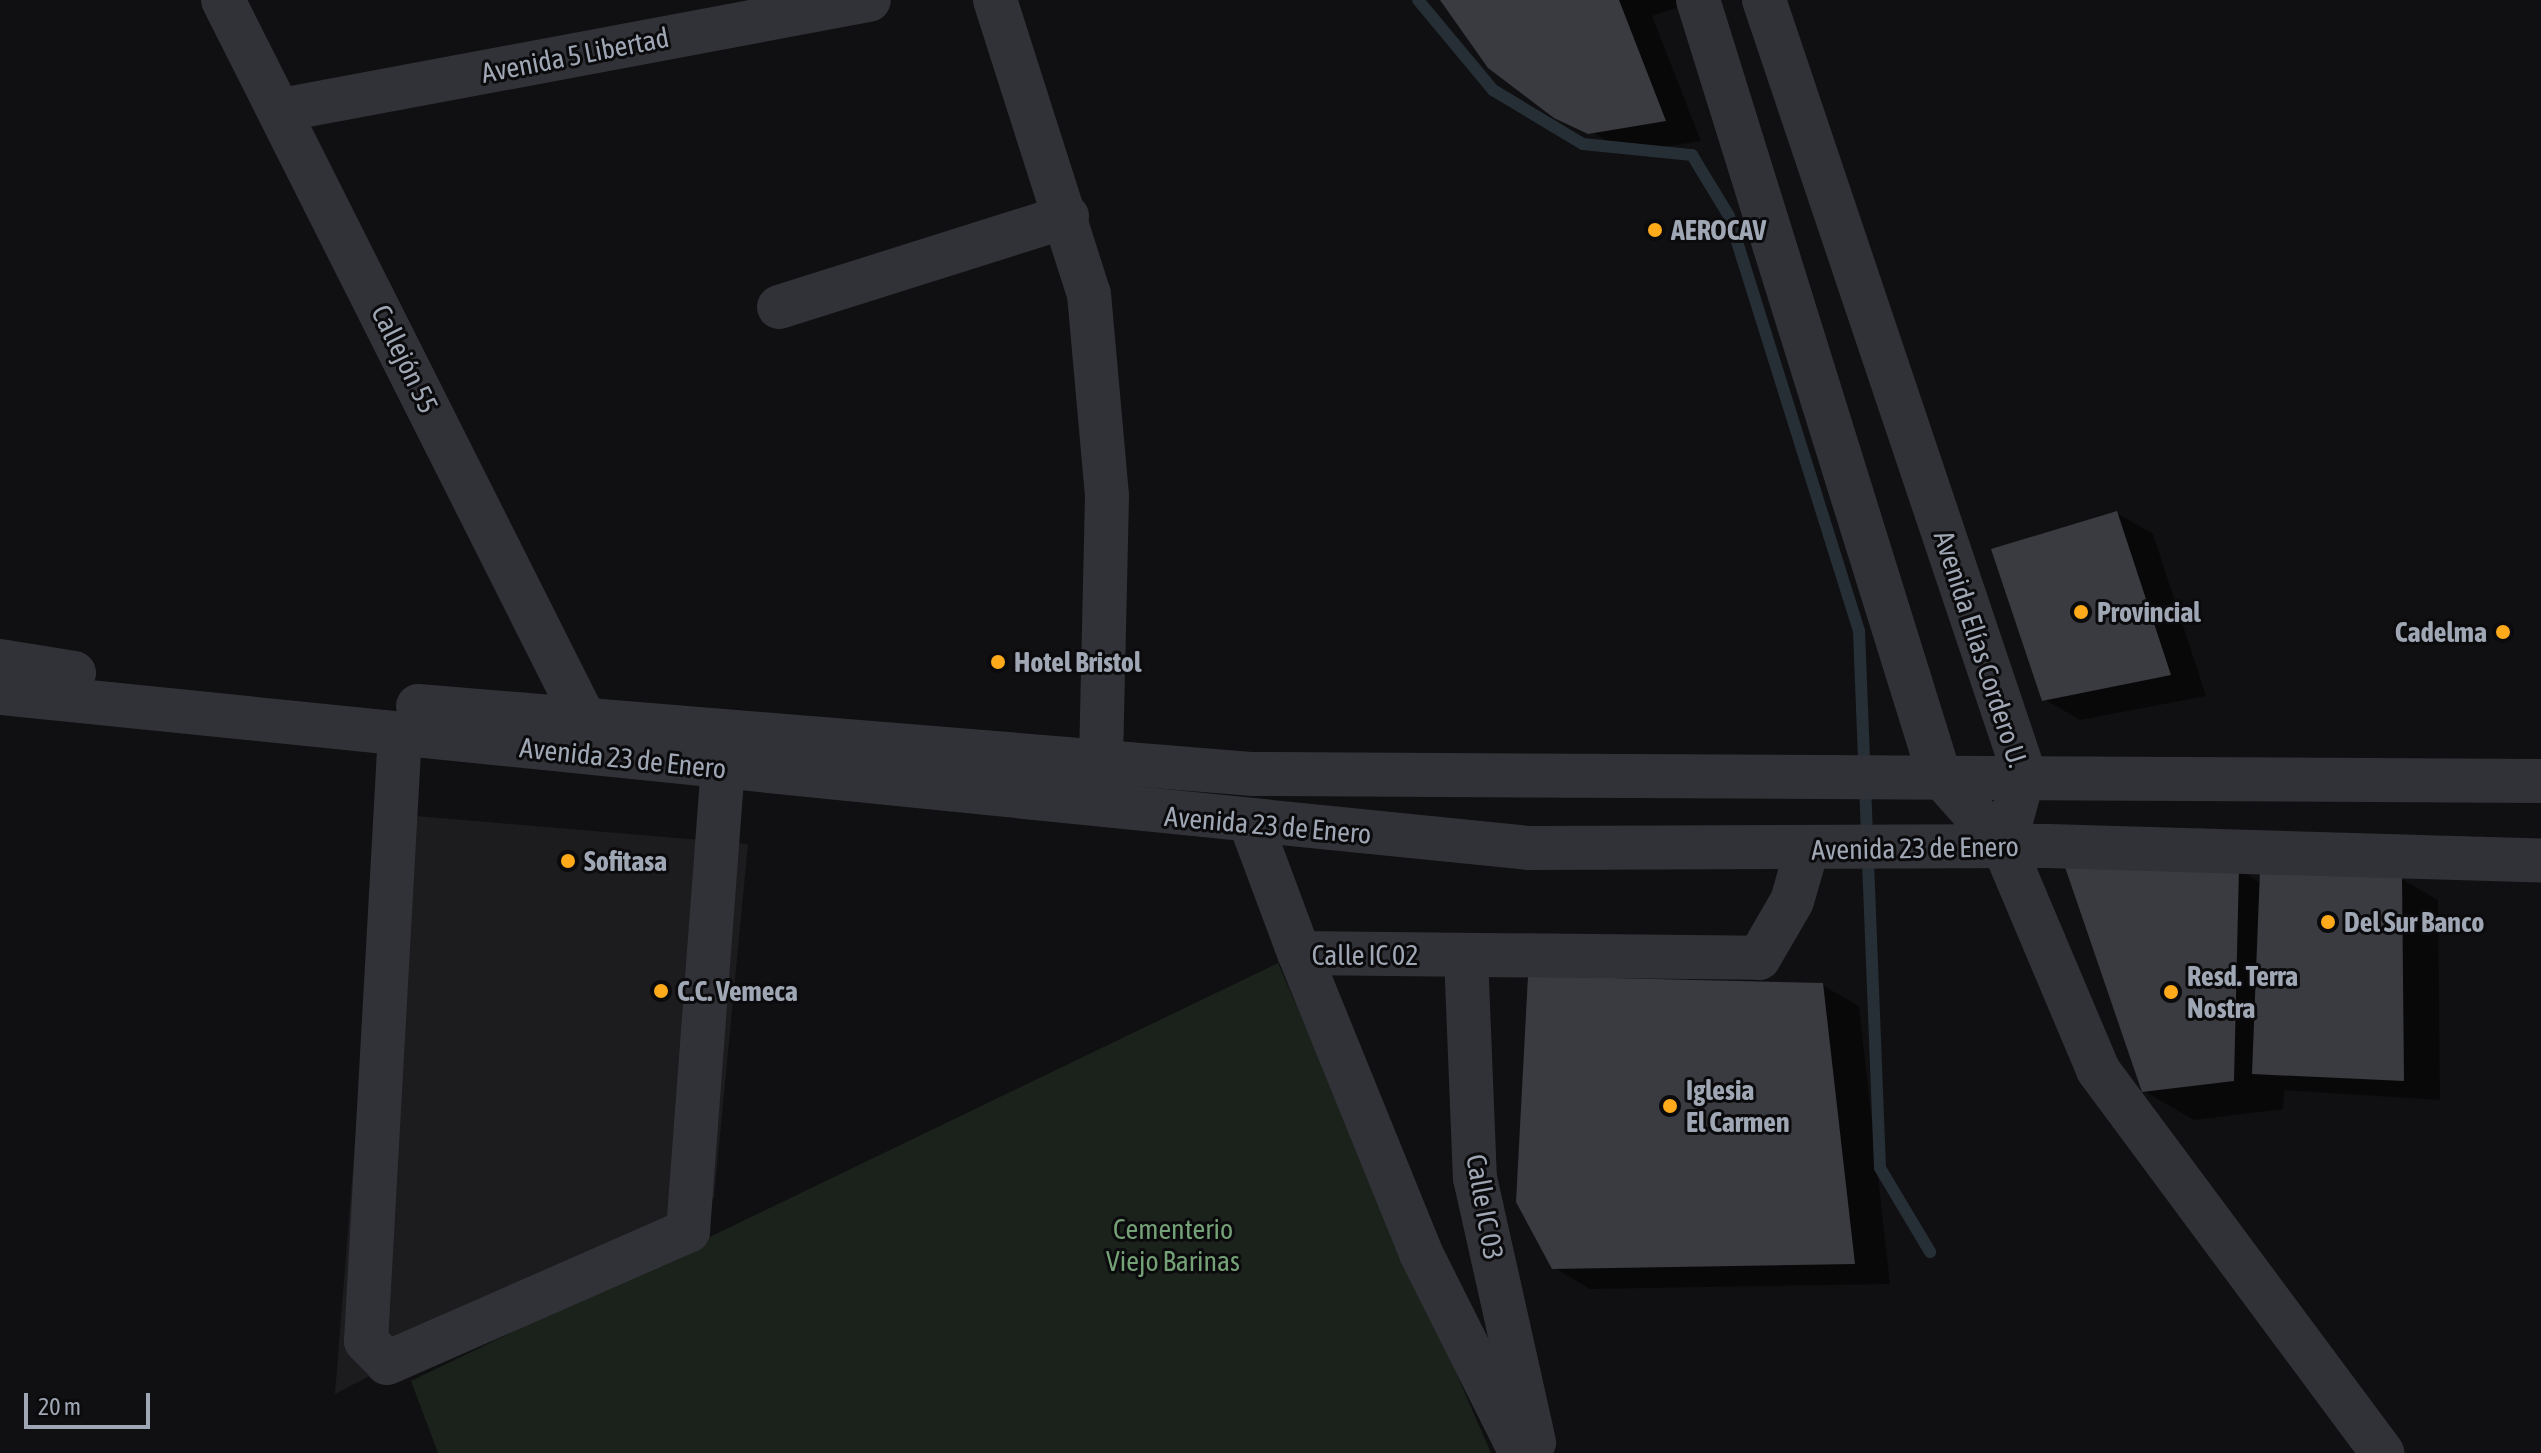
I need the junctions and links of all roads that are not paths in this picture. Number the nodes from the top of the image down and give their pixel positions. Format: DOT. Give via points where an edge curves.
graph roads {
  1 [pos="223,0"];
  2 [pos="869,0"];
  3 [pos="995,0"];
  4 [pos="1698,0"];
  5 [pos="1764,0"];
  6 [pos="281,110"];
  7 [pos="1067,216"];
  8 [pos="779,307"];
  9 [pos="0,661"];
  10 [pos="0,673"];
  11 [pos="0,693"];
  12 [pos="120,694"];
  13 [pos="0,704"];
  14 [pos="585,720"];
  15 [pos="400,733"];
  16 [pos="1101,762"];
  17 [pos="723,769"];
  18 [pos="2024,773"];
  19 [pos="1939,774"];
  20 [pos="2541,781"];
  21 [pos="1251,824"];
  22 [pos="2004,847"];
  23 [pos="1807,849"];
  24 [pos="2541,861"];
  25 [pos="1299,953"];
  26 [pos="1466,956"];
  27 [pos="1521,1453"];
  28 [pos="1537,1453"];
  29 [pos="2382,1453"];
  1 -- 6 [label="street, Callejón 55"];
  2 -- 6 [label="street, Avenida 5 Libertad"];
  3 -- 7 [label="street"];
  4 -- 19 [label="street"];
  5 -- 18 [label="street, Avenida Elías Cordero U."];
  6 -- 14 [label="street, Callejón 55"];
  7 -- 8 [label="street"];
  7 -- 16 [label="street" via="1089,294 1107,496"];
  9 -- 12 [label="street"];
  10 -- 12 [label="street, Avenida 23 de Enero"];
  11 -- 12 [label="street, Avenida 23 de Enero"];
  12 -- 13 [label="street"];
  12 -- 14 [label="street, Avenida 23 de Enero"];
  12 -- 15 [label="street, Avenida 23 de Enero"];
  14 -- 16 [label="street, Avenida 23 de Enero"];
  15 -- 17 [label="street, Avenida 23 de Enero"];
  15 -- 17 [label="street" via="366,1341 387,1363 688,1231"];
  16 -- 19 [label="street, Avenida 23 de Enero" via="1253,774"];
  17 -- 21 [label="street, Avenida 23 de Enero"];
  18 -- 19 [label="street, Avenida 23 de Enero"];
  18 -- 20 [label="street, Avenida 23 de Enero"];
  18 -- 22 [label="street, Avenida Elías Cordero U."];
  19 -- 22 [label="street"];
  21 -- 23 [label="street, Avenida 23 de Enero" via="1529,848"];
  21 -- 25 [label="street"];
  22 -- 23 [label="street, Avenida 23 de Enero"];
  22 -- 24 [label="street, Avenida 23 de Enero"];
  22 -- 29 [label="street" via="2098,1070"];
  23 -- 26 [label="street, Calle IC 02" via="1792,901 1759,958"];
  25 -- 26 [label="street, Calle IC 02"];
  25 -- 27 [label="street, Calle IC 02" via="1421,1253"];
  26 -- 28 [label="street, Calle IC 03" via="1475,1178"];
}
